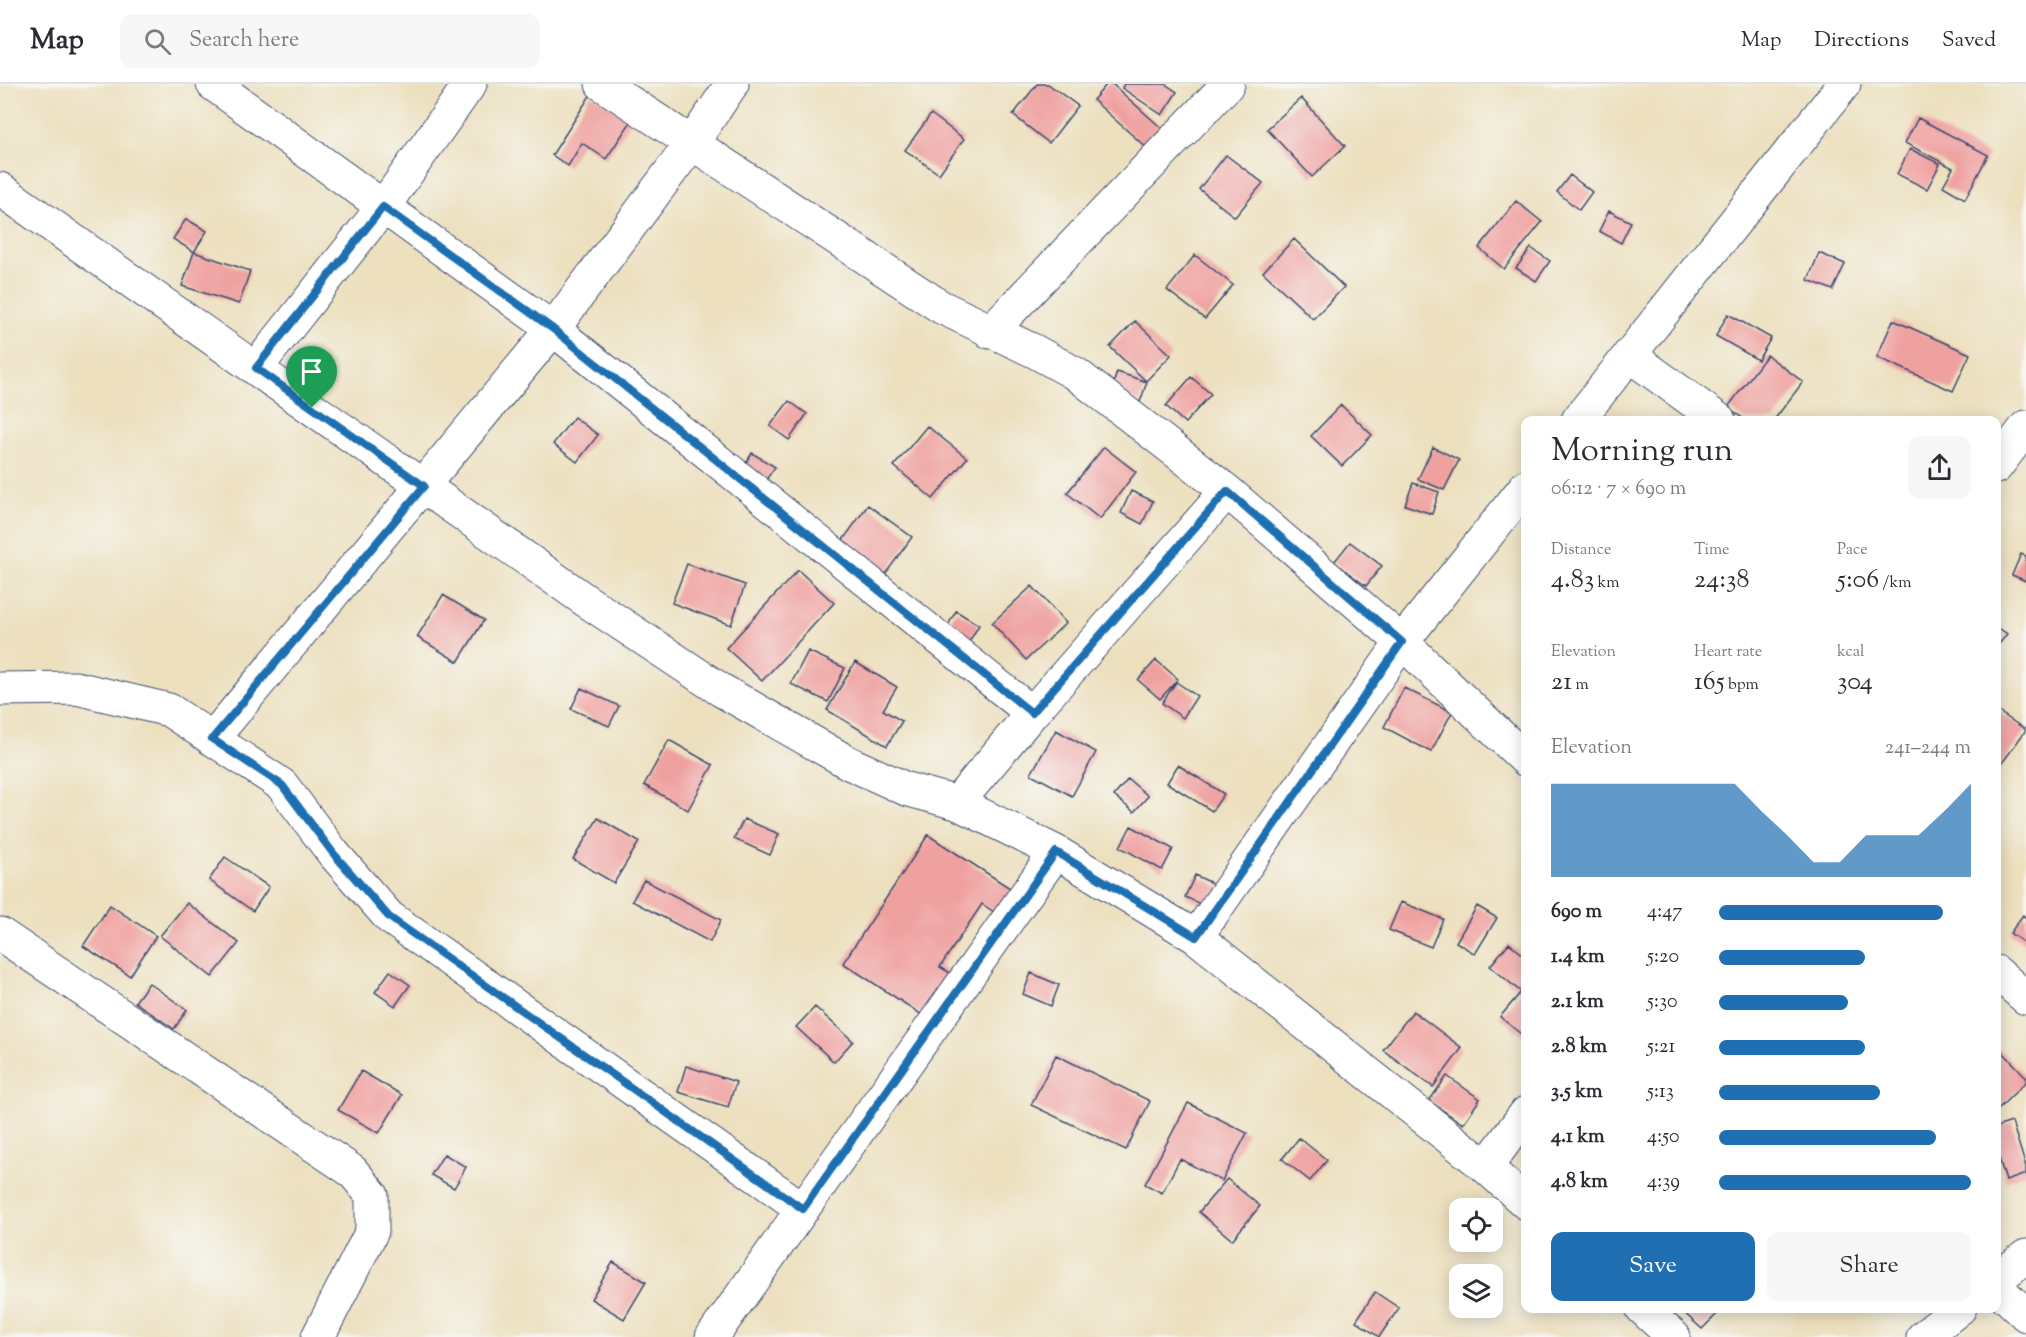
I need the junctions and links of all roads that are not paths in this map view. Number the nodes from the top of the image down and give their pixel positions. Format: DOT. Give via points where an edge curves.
graph roads {
  1 [pos="213,84"];
  2 [pos="470,84"];
  3 [pos="602,84"];
  4 [pos="732,84"];
  5 [pos="1228,84"];
  6 [pos="1831,88"];
  7 [pos="692,143"];
  8 [pos="0,189"];
  9 [pos="383,207"];
  10 [pos="553,329"];
  11 [pos="990,332"];
  12 [pos="1629,355"];
  13 [pos="256,368"];
  14 [pos="1581,416"];
  15 [pos="1713,416"];
  16 [pos="2026,427"];
  17 [pos="2001,460"];
  18 [pos="424,486"];
  19 [pos="1227,491"];
  20 [pos="1521,492"];
  21 [pos="1402,642"];
  22 [pos="0,689"];
  23 [pos="1032,713"];
  24 [pos="212,739"];
  25 [pos="1521,755"];
  26 [pos="957,803"];
  27 [pos="1056,852"];
  28 [pos="0,934"];
  29 [pos="1196,937"];
  30 [pos="2001,976"];
  31 [pos="2026,998"];
  32 [pos="1521,1120"];
  33 [pos="1486,1167"];
  34 [pos="1521,1198"];
  35 [pos="803,1209"];
  36 [pos="2026,1256"];
  37 [pos="2001,1276"];
  38 [pos="2001,1292"];
  39 [pos="1648,1313"];
  40 [pos="1954,1313"];
  41 [pos="2026,1315"];
  42 [pos="321,1336"];
  43 [pos="712,1337"];
  44 [pos="1674,1337"];
  45 [pos="1923,1337"];
  1 -- 9 [label="street"];
  2 -- 9 [label="street"];
  3 -- 7 [label="street"];
  4 -- 7 [label="street"];
  5 -- 11 [label="street"];
  6 -- 12 [label="street"];
  7 -- 10 [label="street"];
  7 -- 11 [label="street" via="941,307"];
  8 -- 13 [label="street"];
  9 -- 10 [label="street"];
  9 -- 13 [label="street"];
  10 -- 18 [label="street"];
  10 -- 23 [label="street"];
  11 -- 19 [label="street" via="1076,374"];
  12 -- 14 [label="street"];
  12 -- 15 [label="street"];
  13 -- 18 [label="street"];
  16 -- 17 [label="street"];
  18 -- 24 [label="street"];
  18 -- 26 [label="street" via="585,600 722,690 849,763 906,789"];
  19 -- 21 [label="street"];
  19 -- 23 [label="street"];
  20 -- 21 [label="street"];
  21 -- 25 [label="street"];
  21 -- 29 [label="street"];
  22 -- 24 [label="street" via="76,688 169,710"];
  23 -- 26 [label="street"];
  24 -- 35 [label="street" via="282,785 333,853 389,917"];
  26 -- 27 [label="street"];
  27 -- 29 [label="street"];
  27 -- 35 [label="street"];
  28 -- 42 [label="street" via="352,1171 372,1195 372,1231"];
  29 -- 33 [label="street"];
  30 -- 31 [label="street"];
  32 -- 33 [label="street"];
  33 -- 34 [label="street"];
  35 -- 43 [label="street"];
  36 -- 37 [label="street"];
  38 -- 41 [label="street"];
  39 -- 44 [label="street"];
  40 -- 45 [label="street"];
}
